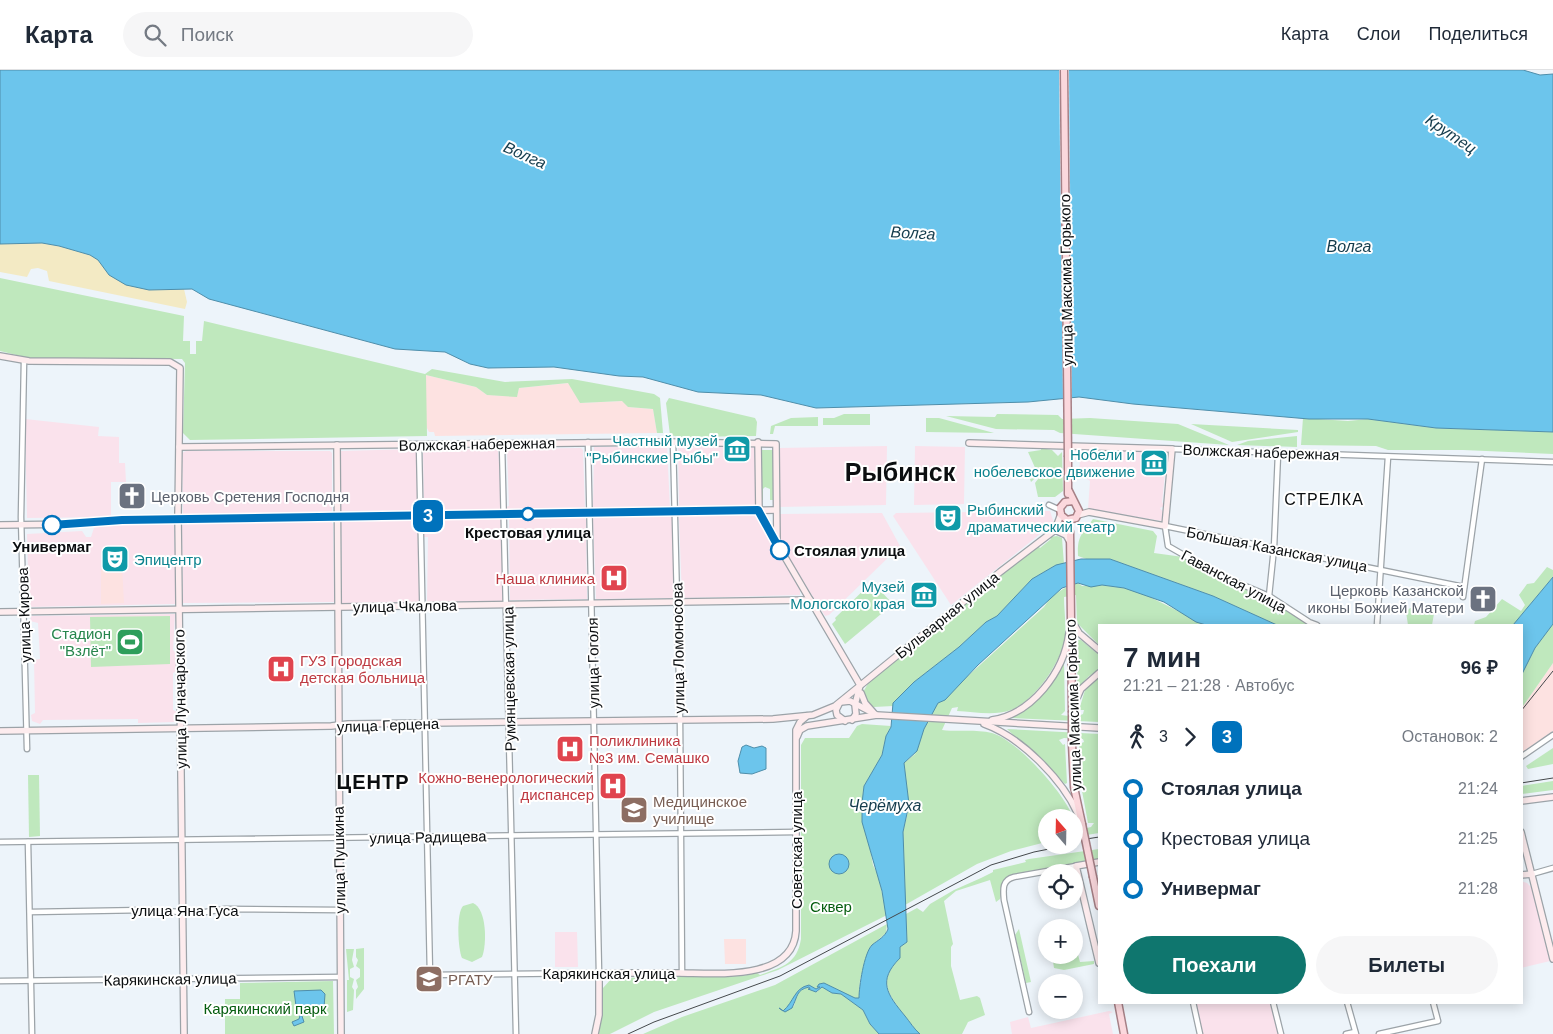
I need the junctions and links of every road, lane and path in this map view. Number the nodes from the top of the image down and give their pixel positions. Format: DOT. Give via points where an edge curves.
graph roads {
  1 [pos="1064,70"];
  2 [pos="0,356"];
  3 [pos="24,361"];
  4 [pos="588,442"];
  5 [pos="673,442"];
  6 [pos="758,442"];
  7 [pos="968,443"];
  8 [pos="502,444"];
  9 [pos="337,445"];
  10 [pos="419,445"];
  11 [pos="179,446"];
  12 [pos="1172,449"];
  13 [pos="1278,454"];
  14 [pos="1388,457"];
  15 [pos="1482,459"];
  16 [pos="1553,462"];
  17 [pos="1068,491"];
  18 [pos="1065,502"];
  19 [pos="1076,503"];
  20 [pos="1049,505"];
  21 [pos="675,509"];
  22 [pos="758,510"];
  23 [pos="776,510"];
  24 [pos="1060,512"];
  25 [pos="1089,512"];
  26 [pos="589,513"];
  27 [pos="505,514"];
  28 [pos="421,516"];
  29 [pos="337,517"];
  30 [pos="1073,518"];
  31 [pos="178,519"];
  32 [pos="22,525"];
  33 [pos="0,526"];
  34 [pos="1164,526"];
  35 [pos="1055,530"];
  36 [pos="777,545"];
  37 [pos="1070,545"];
  38 [pos="1274,548"];
  39 [pos="1381,569"];
  40 [pos="1464,587"];
  41 [pos="1269,596"];
  42 [pos="1463,597"];
  43 [pos="810,600"];
  44 [pos="678,602"];
  45 [pos="592,604"];
  46 [pos="507,605"];
  47 [pos="423,606"];
  48 [pos="338,607"];
  49 [pos="179,609"];
  50 [pos="0,612"];
  51 [pos="24,612"];
  52 [pos="1070,616"];
  53 [pos="1314,624"];
  54 [pos="1377,624"];
  55 [pos="1098,649"];
  56 [pos="1098,674"];
  57 [pos="860,686"];
  58 [pos="840,703"];
  59 [pos="855,705"];
  60 [pos="1072,711"];
  61 [pos="877,715"];
  62 [pos="807,716"];
  63 [pos="777,719"];
  64 [pos="680,720"];
  65 [pos="789,720"];
  66 [pos="594,721"];
  67 [pos="849,721"];
  68 [pos="972,721"];
  69 [pos="509,722"];
  70 [pos="800,722"];
  71 [pos="425,723"];
  72 [pos="338,725"];
  73 [pos="1098,728"];
  74 [pos="180,729"];
  75 [pos="0,731"];
  76 [pos="27,731"];
  77 [pos="1553,735"];
  78 [pos="797,740"];
  79 [pos="27,748"];
  80 [pos="1523,756"];
  81 [pos="1553,796"];
  82 [pos="1523,801"];
  83 [pos="1075,809"];
  84 [pos="1079,809"];
  85 [pos="1083,829"];
  86 [pos="681,832"];
  87 [pos="796,832"];
  88 [pos="596,834"];
  89 [pos="428,836"];
  90 [pos="512,836"];
  91 [pos="339,838"];
  92 [pos="182,840"];
  93 [pos="1523,840"];
  94 [pos="0,842"];
  95 [pos="28,842"];
  96 [pos="1098,862"];
  97 [pos="1083,865"];
  98 [pos="1553,868"];
  99 [pos="1038,873"];
  100 [pos="1532,874"];
  101 [pos="1523,876"];
  102 [pos="1083,896"];
  103 [pos="1098,901"];
  104 [pos="340,910"];
  105 [pos="30,912"];
  106 [pos="183,912"];
  107 [pos="784,956"];
  108 [pos="1098,959"];
  109 [pos="1553,959"];
  110 [pos="599,973"];
  111 [pos="682,973"];
  112 [pos="515,974"];
  113 [pos="340,978"];
  114 [pos="184,979"];
  115 [pos="0,981"];
  116 [pos="31,981"];
  117 [pos="1118,1004"];
  118 [pos="1193,1004"];
  119 [pos="1274,1004"];
  120 [pos="1349,1004"];
  121 [pos="1434,1004"];
  122 [pos="1029,1012"];
  123 [pos="1356,1033"];
  124 [pos="32,1034"];
  125 [pos="184,1034"];
  126 [pos="341,1034"];
  127 [pos="516,1034"];
  128 [pos="594,1034"];
  129 [pos="1124,1034"];
  130 [pos="1200,1034"];
  131 [pos="1281,1034"];
  132 [pos="1346,1034"];
  133 [pos="1379,1034"];
  1 -- 17 [label="main road, улица Максима Горького, bridge"];
  2 -- 3 [label="street"];
  3 -- 11 [label="street, улица Луначарского" via="170,362 178,365 181,376"];
  3 -- 32 [label="street, улица Кирова"];
  4 -- 5 [label="street, Волжская набережная"];
  4 -- 8 [label="street, Волжская набережная"];
  4 -- 26 [label="street, улица Гоголя"];
  5 -- 6 [label="street, Волжская набережная"];
  5 -- 21 [label="street, улица Ломоносова"];
  6 -- 22 [label="street"];
  6 -- 23 [label="street, Волжская набережная" via="776,444"];
  7 -- 12 [label="street, Волжская набережная"];
  8 -- 10 [label="street, Волжская набережная"];
  8 -- 27 [label="street, Румянцевская улица"];
  9 -- 10 [label="street, Волжская набережная"];
  9 -- 11 [label="street, Волжская набережная"];
  9 -- 29 [label="street, улица Пушкина"];
  10 -- 28 [label="street"];
  11 -- 31 [label="street, улица Луначарского"];
  12 -- 13 [label="street, Волжская набережная"];
  12 -- 34 [label="street"];
  13 -- 14 [label="street, Волжская набережная"];
  13 -- 38 [label="street"];
  14 -- 15 [label="street, Волжская набережная"];
  14 -- 39 [label="street"];
  15 -- 16 [label="street, Волжская набережная"];
  15 -- 40 [label="street"];
  17 -- 18 [label="main road"];
  17 -- 19 [label="main road"];
  18 -- 19 [label="main road"];
  18 -- 24 [label="main road"];
  19 -- 25 [label="street"];
  19 -- 30 [label="main road, улица Максима Горького"];
  20 -- 24 [label="street"];
  21 -- 22 [label="street"];
  21 -- 26 [label="street"];
  21 -- 44 [label="street, улица Ломоносова"];
  22 -- 23 [label="street"];
  22 -- 36 [label="street"];
  23 -- 36 [label="street"];
  24 -- 30 [label="main road"];
  24 -- 35 [label="street"];
  25 -- 30 [label="street"];
  25 -- 34 [label="street, Большая Казанская улица"];
  26 -- 27 [label="street"];
  26 -- 45 [label="street, улица Гоголя"];
  27 -- 28 [label="street"];
  27 -- 46 [label="street, Румянцевская улица"];
  28 -- 29 [label="street"];
  28 -- 47 [label="street"];
  29 -- 31 [label="street"];
  29 -- 48 [label="street, улица Пушкина"];
  30 -- 37 [label="main road, улица Максима Горького"];
  31 -- 32 [label="street"];
  31 -- 49 [label="street, улица Луначарского"];
  32 -- 33 [label="street"];
  32 -- 51 [label="street, улица Кирова"];
  34 -- 38 [label="street, Большая Казанская улица"];
  34 -- 41 [label="street, Гаванская улица" via="1168,546 1218,575"];
  35 -- 37 [label="street" via="1066,535"];
  35 -- 57 [label="street, Бульварная улица"];
  36 -- 43 [label="street"];
  37 -- 52 [label="main road, улица Максима Горького"];
  38 -- 39 [label="street, Большая Казанская улица"];
  38 -- 41 [label="street"];
  39 -- 40 [label="street, Большая Казанская улица"];
  39 -- 54 [label="street"];
  40 -- 42 [label="street"];
  41 -- 53 [label="street, Гаванская улица"];
  43 -- 44 [label="street, улица Чкалова"];
  43 -- 57 [label="street"];
  44 -- 45 [label="street, улица Чкалова"];
  44 -- 64 [label="street, улица Ломоносова"];
  45 -- 46 [label="street, улица Чкалова"];
  45 -- 66 [label="street, улица Гоголя"];
  46 -- 47 [label="street, улица Чкалова"];
  46 -- 69 [label="street, Румянцевская улица"];
  47 -- 48 [label="street, улица Чкалова"];
  47 -- 71 [label="street"];
  48 -- 49 [label="street, улица Чкалова"];
  48 -- 72 [label="street, улица Пушкина"];
  49 -- 51 [label="street, улица Чкалова"];
  49 -- 74 [label="street, улица Луначарского"];
  50 -- 51 [label="street, улица Чкалова"];
  51 -- 76 [label="street, улица Кирова"];
  52 -- 55 [label="street" via="1078,632"];
  52 -- 60 [label="main road, улица Максима Горького"];
  52 -- 68 [label="street" via="1064,654 1036,697 1010,715"];
  56 -- 60 [label="street" via="1081,689"];
  57 -- 58 [label="street, Бульварная улица"];
  57 -- 59 [label="street"];
  57 -- 61 [label="street" via="865,703"];
  58 -- 59 [label="street" via="848,700"];
  58 -- 62 [label="street, улица Герцена" via="826,712"];
  58 -- 67 [label="street" via="836,708 837,715"];
  59 -- 61 [label="street"];
  59 -- 67 [label="street" via="856,714"];
  60 -- 84 [label="main road, улица Максима Горького, bridge" via="1074,787"];
  61 -- 67 [label="street, улица Герцена"];
  61 -- 68 [label="street, улица Герцена"];
  62 -- 63 [label="street, улица Герцена"];
  62 -- 70 [label="street"];
  63 -- 64 [label="street, улица Герцена"];
  63 -- 65 [label="street, улица Герцена"];
  64 -- 66 [label="street, улица Герцена"];
  64 -- 86 [label="street, улица Ломоносова"];
  65 -- 70 [label="street, улица Герцена"];
  65 -- 78 [label="street, Советская улица"];
  66 -- 69 [label="street, улица Герцена"];
  66 -- 88 [label="street, улица Гоголя"];
  67 -- 70 [label="street, улица Герцена"];
  67 -- 78 [label="street" via="807,726 800,730"];
  68 -- 73 [label="street"];
  68 -- 83 [label="street" via="1007,734 1067,792"];
  69 -- 71 [label="street, улица Герцена"];
  69 -- 90 [label="street, Румянцевская улица"];
  70 -- 78 [label="street, Советская улица" via="796,728"];
  71 -- 72 [label="street, улица Герцена"];
  71 -- 89 [label="street"];
  72 -- 74 [label="street, улица Герцена"];
  72 -- 91 [label="street, улица Пушкина"];
  74 -- 76 [label="street, улица Герцена"];
  74 -- 92 [label="street, улица Луначарского"];
  75 -- 76 [label="street, улица Герцена"];
  76 -- 79 [label="street, улица Кирова"];
  77 -- 80 [label="street"];
  78 -- 87 [label="street, Советская улица"];
  81 -- 82 [label="street"];
  85 -- 103 [label="main road, улица Максима Горького, bridge"];
  86 -- 87 [label="street, улица Радищева"];
  86 -- 88 [label="street, улица Радищева"];
  86 -- 111 [label="street, улица Ломоносова"];
  87 -- 107 [label="street, Советская улица" via="795,938"];
  88 -- 90 [label="street, улица Радищева"];
  88 -- 110 [label="street, улица Гоголя"];
  89 -- 90 [label="street, улица Радищева"];
  89 -- 91 [label="street, улица Радищева"];
  89 -- 112 [label="street, Карякинская улица" via="430,974"];
  90 -- 112 [label="street, Румянцевская улица"];
  91 -- 92 [label="street, улица Радищева"];
  91 -- 104 [label="street, улица Пушкина"];
  92 -- 95 [label="street, улица Радищева"];
  92 -- 106 [label="street, улица Луначарского"];
  93 -- 100 [label="street"];
  94 -- 95 [label="street, улица Радищева"];
  95 -- 105 [label="street"];
  96 -- 97 [label="street"];
  98 -- 100 [label="street"];
  99 -- 122 [label="street" via="1011,878 1004,883 1004,900"];
  100 -- 101 [label="street"];
  100 -- 109 [label="street"];
  102 -- 108 [label="street"];
  104 -- 106 [label="street, улица Яна Гуса"];
  104 -- 113 [label="street, улица Пушкина"];
  105 -- 106 [label="street, улица Яна Гуса"];
  105 -- 116 [label="street"];
  106 -- 114 [label="street, улица Луначарского"];
  107 -- 111 [label="street, Карякинская улица" via="764,968 748,972"];
  110 -- 111 [label="street, Карякинская улица"];
  110 -- 112 [label="street, Карякинская улица"];
  110 -- 128 [label="street, улица Гоголя" via="599,1015"];
  112 -- 127 [label="street, Румянцевская улица"];
  113 -- 114 [label="street, Карякинская улица"];
  113 -- 126 [label="street, улица Пушкина"];
  114 -- 116 [label="street, Карякинская улица"];
  114 -- 125 [label="street, улица Луначарского"];
  115 -- 116 [label="street, Карякинская улица"];
  116 -- 124 [label="street"];
  117 -- 129 [label="main road"];
  118 -- 130 [label="street"];
  119 -- 131 [label="street"];
  120 -- 123 [label="street"];
  121 -- 133 [label="street" via="1438,1021"];
  123 -- 132 [label="street"];
}
